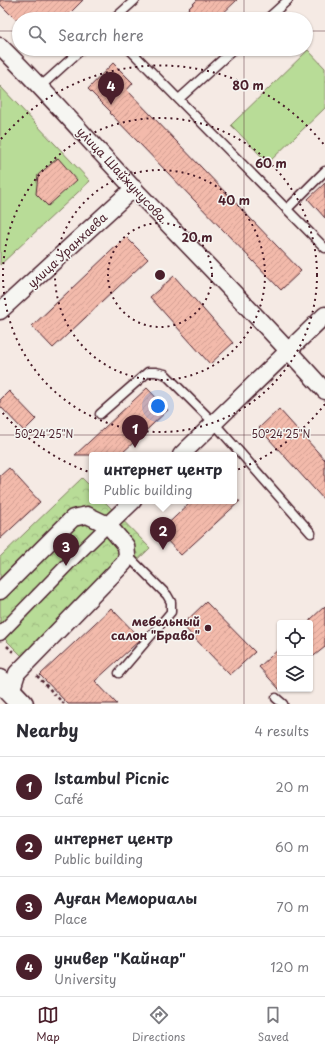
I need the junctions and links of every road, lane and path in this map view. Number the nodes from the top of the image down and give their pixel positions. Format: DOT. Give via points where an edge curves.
graph roads {
  1 [pos="135,0"];
  2 [pos="288,0"];
  3 [pos="122,12"];
  4 [pos="275,12"];
  5 [pos="0,46"];
  6 [pos="74,56"];
  7 [pos="136,56"];
  8 [pos="226,56"];
  9 [pos="41,86"];
  10 [pos="179,99"];
  11 [pos="325,170"];
  12 [pos="134,188"];
  13 [pos="287,209"];
  14 [pos="325,248"];
  15 [pos="0,311"];
  16 [pos="325,315"];
  17 [pos="289,350"];
  18 [pos="325,391"];
  19 [pos="100,414"];
  20 [pos="214,423"];
  21 [pos="184,452"];
  22 [pos="130,504"];
  23 [pos="108,525"];
  24 [pos="311,533"];
  25 [pos="127,555"];
  26 [pos="0,591"];
  27 [pos="0,634"];
  28 [pos="118,674"];
  29 [pos="11,692"];
  30 [pos="276,698"];
  31 [pos="283,704"];
  1 -- 3 [label="lane"];
  2 -- 4 [label="lane"];
  5 -- 9 [label="street, улица Шайжунусова"];
  6 -- 9 [label="lane"];
  7 -- 10 [label="lane"];
  8 -- 10 [label="lane"];
  9 -- 12 [label="street, улица Шайжунусова"];
  10 -- 13 [label="lane"];
  11 -- 13 [label="lane"];
  12 -- 15 [label="street, улица Уранхаева"];
  12 -- 17 [label="street, улица Шайжунусова"];
  13 -- 14 [label="lane"];
  16 -- 17 [label="street"];
  17 -- 18 [label="street, улица Шайжунусова"];
  17 -- 20 [label="street"];
  19 -- 20 [label="lane" via="148,372 156,372 165,374"];
  20 -- 21 [label="street"];
  20 -- 24 [label="lane"];
  22 -- 23 [label="street"];
  23 -- 25 [label="street" via="126,546"];
  23 -- 26 [label="street" via="88,515 73,518"];
  23 -- 27 [label="street"];
  25 -- 28 [label="lane" via="167,595 171,602 171,612"];
  25 -- 29 [label="street" via="124,563 16,673"];
  30 -- 31 [label="lane"];
}
